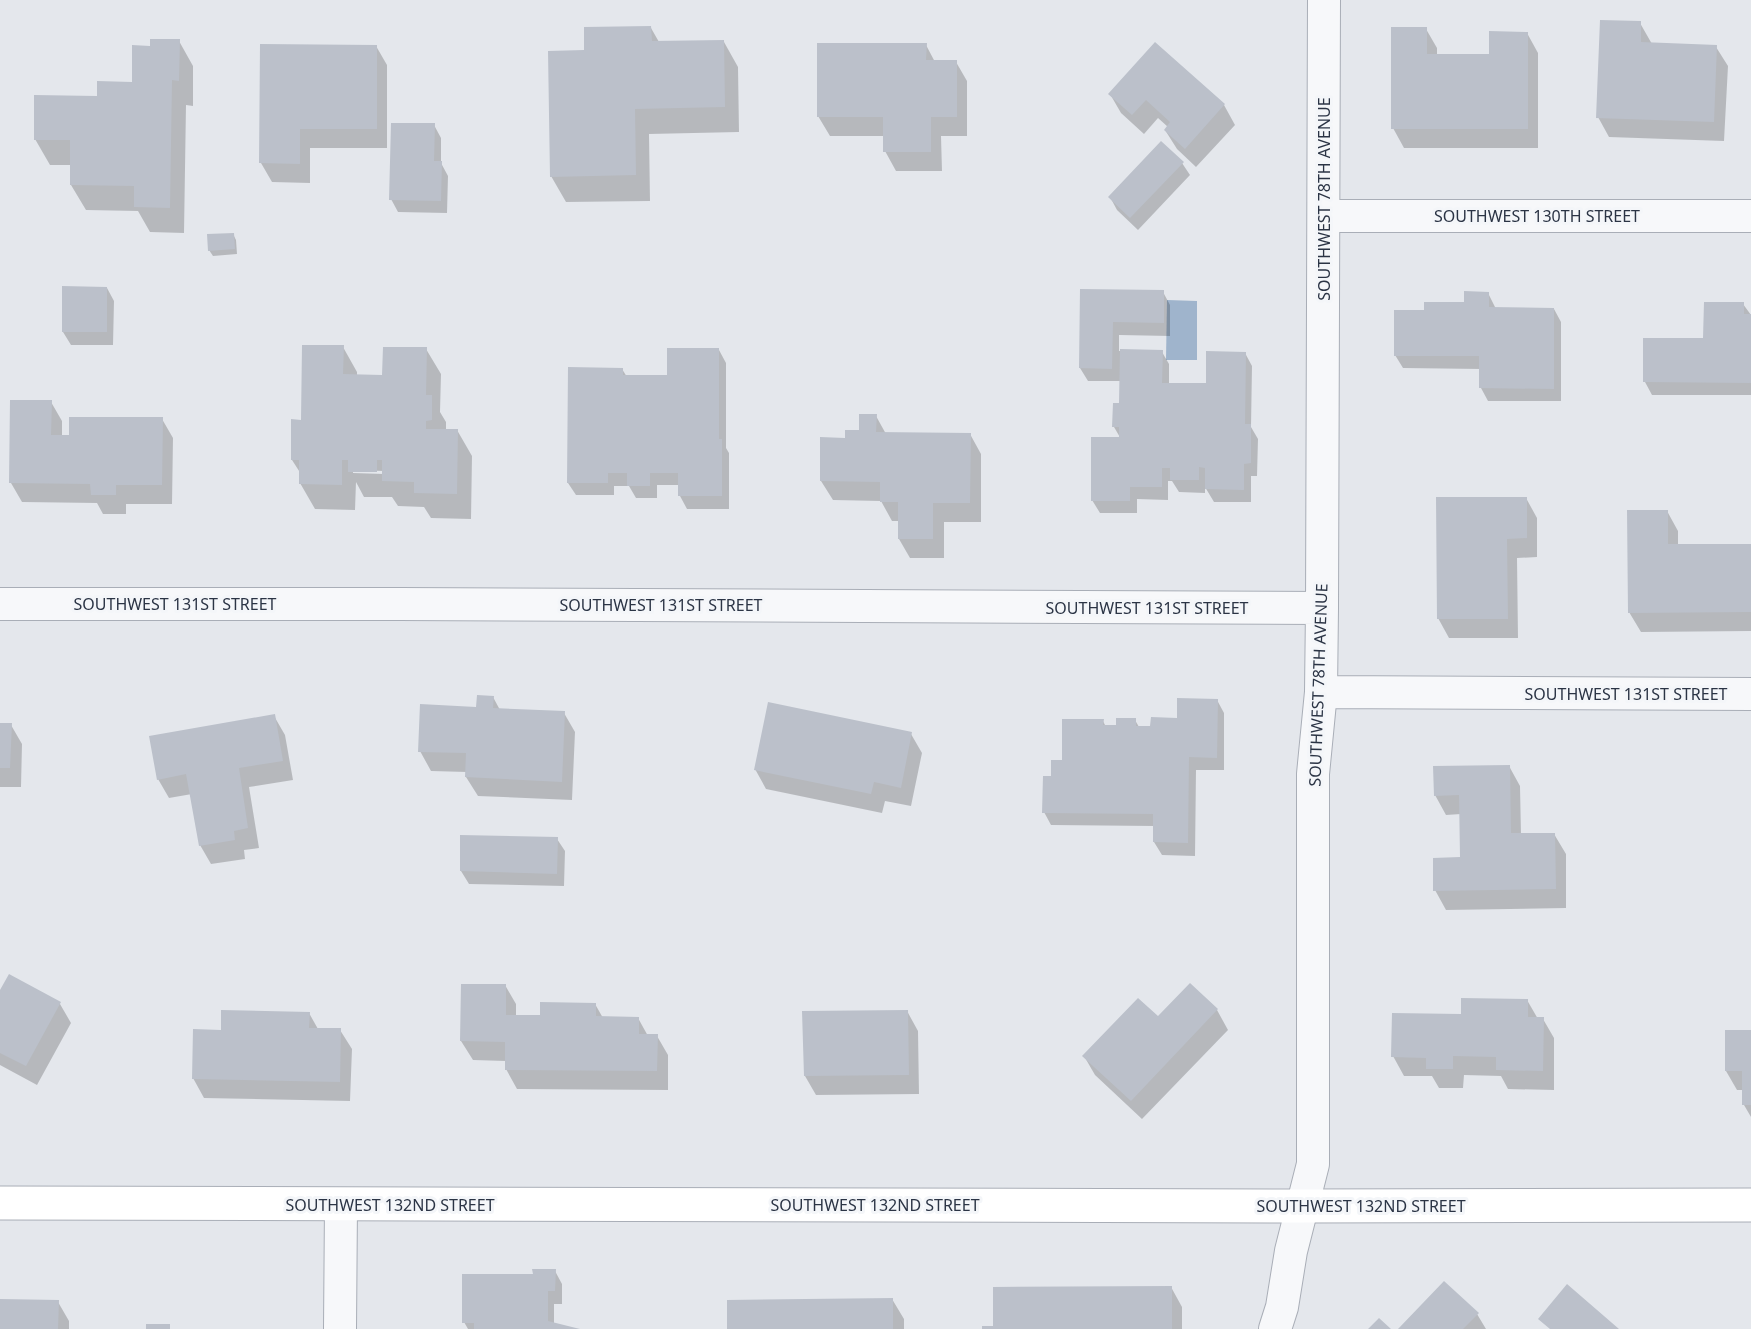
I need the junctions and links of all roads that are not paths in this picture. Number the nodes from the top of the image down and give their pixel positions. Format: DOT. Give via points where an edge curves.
graph roads {
  1 [pos="1324,0"];
  2 [pos="1324,216"];
  3 [pos="1751,216"];
  4 [pos="0,604"];
  5 [pos="1322,608"];
  6 [pos="1321,692"];
  7 [pos="1751,694"];
  8 [pos="0,1203"];
  9 [pos="341,1204"];
  10 [pos="1751,1205"];
  11 [pos="1302,1206"];
  12 [pos="340,1329"];
  13 [pos="1275,1329"];
  1 -- 2 [label="street, SOUTHWEST 78TH AVENUE"];
  2 -- 3 [label="street, SOUTHWEST 130TH STREET"];
  2 -- 5 [label="street, SOUTHWEST 78TH AVENUE"];
  4 -- 5 [label="street, SOUTHWEST 131ST STREET"];
  5 -- 6 [label="street, SOUTHWEST 78TH AVENUE"];
  6 -- 7 [label="street, SOUTHWEST 131ST STREET"];
  6 -- 11 [label="street, SOUTHWEST 78TH AVENUE" via="1313,774 1313,1164"];
  8 -- 9 [label="street, SOUTHWEST 132ND STREET"];
  9 -- 11 [label="street, SOUTHWEST 132ND STREET"];
  9 -- 12 [label="street"];
  10 -- 11 [label="street, SOUTHWEST 132ND STREET"];
  11 -- 13 [label="street, SOUTHWEST 78TH AVENUE"];
}
